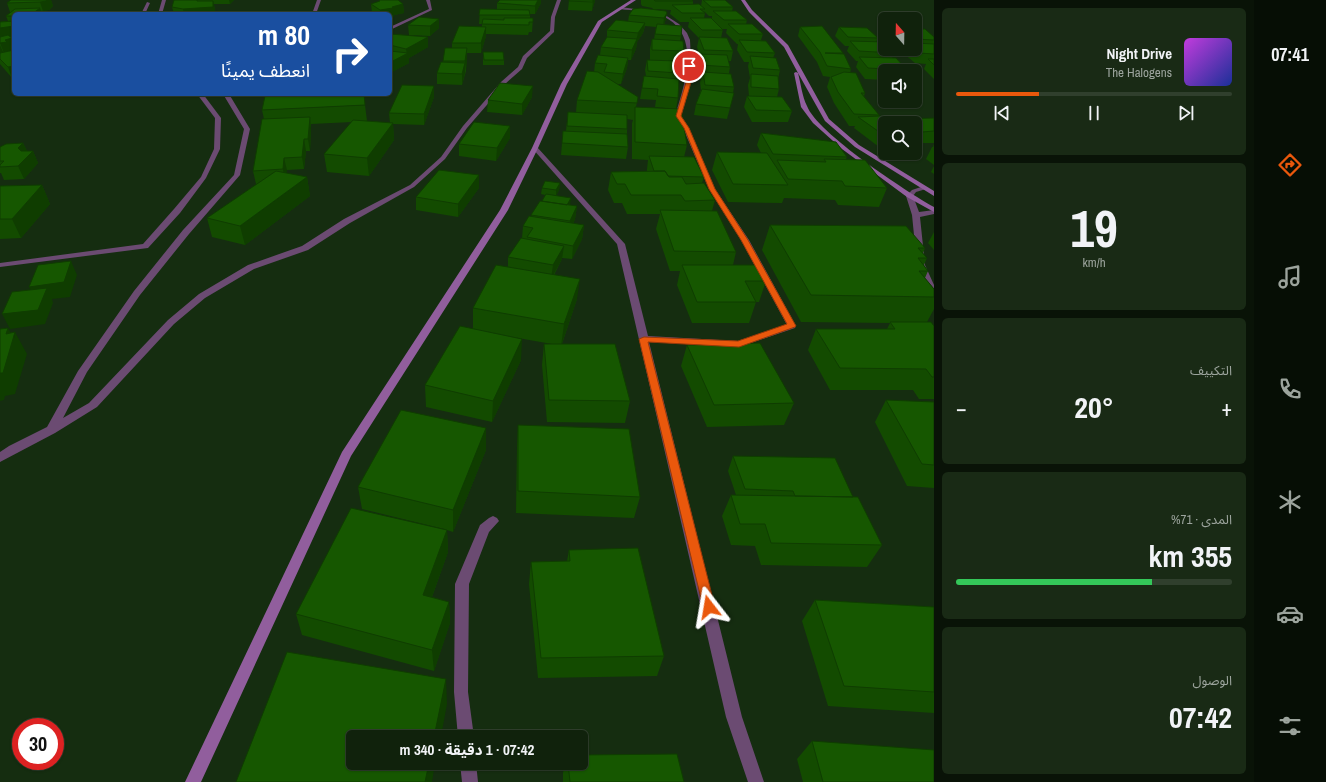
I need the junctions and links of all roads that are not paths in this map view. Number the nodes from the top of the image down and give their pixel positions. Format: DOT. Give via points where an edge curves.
graph roads {
  1 [pos="164,0"];
  2 [pos="319,0"];
  3 [pos="428,0"];
  4 [pos="559,0"];
  5 [pos="634,0"];
  6 [pos="743,0"];
  7 [pos="148,3"];
  8 [pos="621,8"];
  9 [pos="144,12"];
  10 [pos="161,12"];
  11 [pos="315,12"];
  12 [pos="392,28"];
  13 [pos="797,67"];
  14 [pos="202,96"];
  15 [pos="227,96"];
  16 [pos="535,148"];
  17 [pos="924,188"];
  18 [pos="934,194"];
  19 [pos="909,196"];
  20 [pos="934,211"];
  21 [pos="916,216"];
  22 [pos="0,266"];
  23 [pos="934,294"];
  24 [pos="644,339"];
  25 [pos="51,430"];
  26 [pos="0,458"];
  27 [pos="492,521"];
  28 [pos="465,730"];
  29 [pos="469,770"];
  30 [pos="193,782"];
  31 [pos="470,782"];
  32 [pos="756,782"];
  1 -- 10 [label="street"];
  2 -- 11 [label="street"];
  3 -- 12 [label="street" via="431,9"];
  4 -- 25 [label="street" via="552,30 524,57 520,68 484,105 443,158 412,186 347,221 305,248 251,267 202,296 171,322 93,405"];
  5 -- 8 [label="main road"];
  6 -- 13 [label="main road" via="750,11 786,46"];
  7 -- 9 [label="street"];
  8 -- 16 [label="main road" via="600,21 564,84"];
  8 -- 24 [label="street" via="661,14 678,24 685,32 688,40 689,79 678,116 686,128 712,189 745,240 792,326 739,344"];
  13 -- 17 [label="main road" via="827,120 857,146"];
  13 -- 19 [label="main road" via="796,76 804,107 815,122 844,148"];
  14 -- 22 [label="street" via="218,118 217,149 204,177 145,246"];
  15 -- 25 [label="street" via="246,129 237,175 186,232 137,293 83,371"];
  16 -- 24 [label="street" via="621,244"];
  16 -- 30 [label="main road" via="504,210 346,455"];
  17 -- 18 [label="main road"];
  17 -- 19 [label="street" via="914,191"];
  19 -- 20 [label="main road"];
  19 -- 21 [label="street"];
  20 -- 21 [label="street"];
  21 -- 23 [label="street" via="921,265"];
  24 -- 32 [label="street" via="734,717"];
  25 -- 26 [label="street"];
  27 -- 28 [label="street" via="484,529 462,584 462,692"];
  29 -- 31 [label="street"];
}
